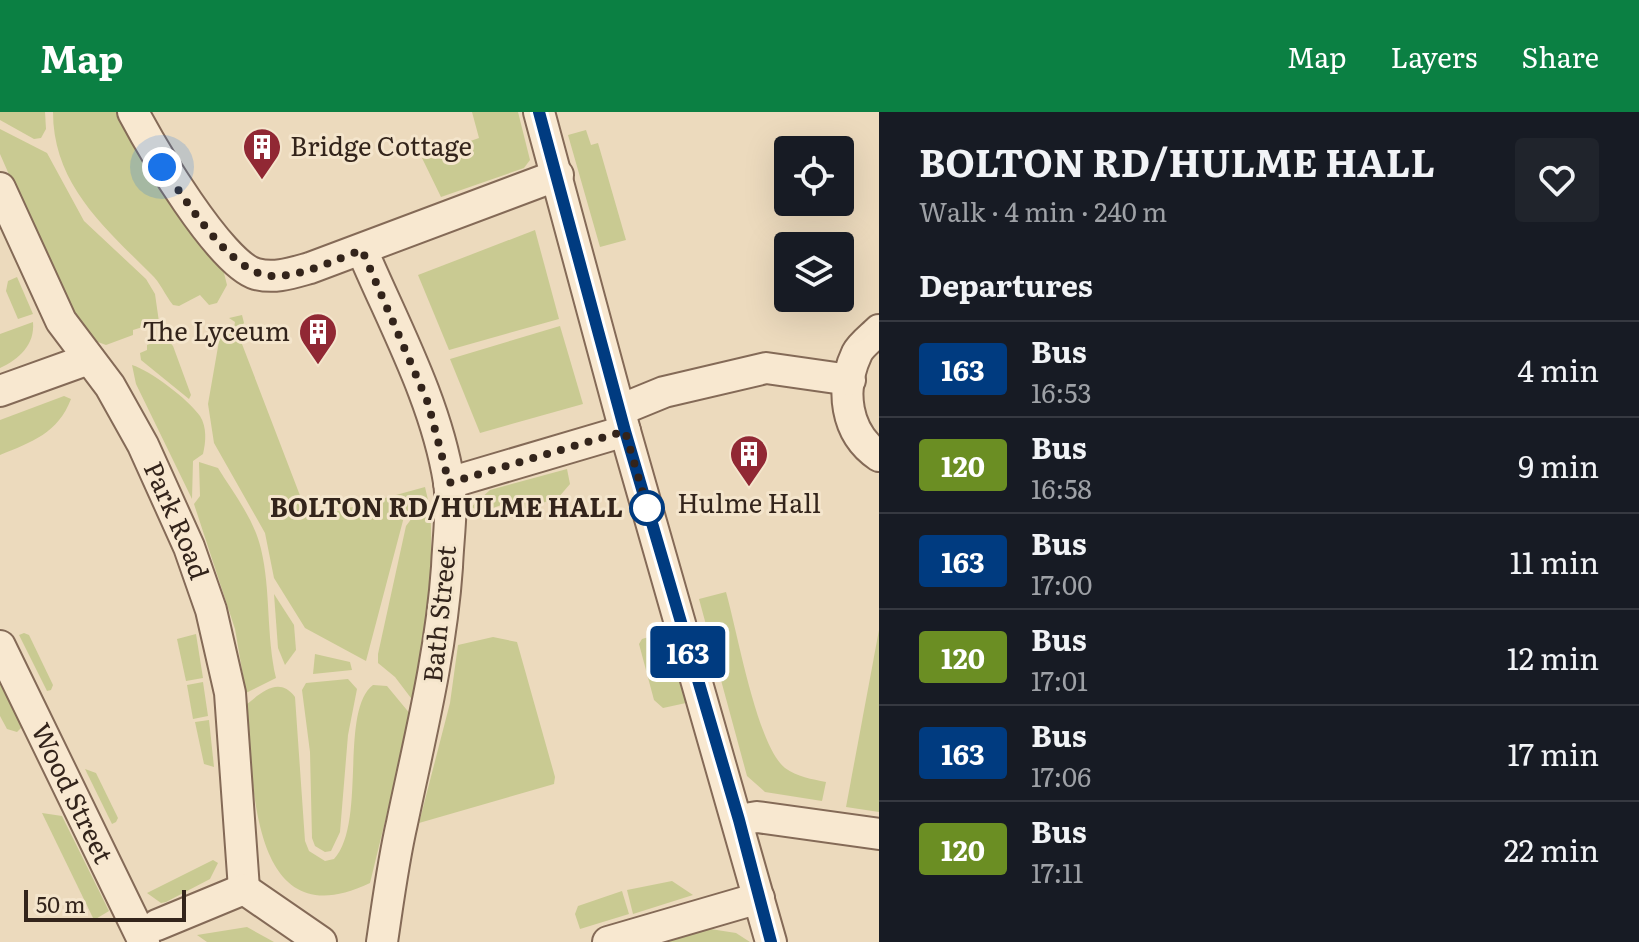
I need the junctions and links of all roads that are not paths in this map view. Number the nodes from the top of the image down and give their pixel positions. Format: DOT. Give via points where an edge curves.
graph roads {
  1 [pos="133,112"];
  2 [pos="539,112"];
  3 [pos="558,175"];
  4 [pos="0,188"];
  5 [pos="362,250"];
  6 [pos="879,330"];
  7 [pos="89,359"];
  8 [pos="850,380"];
  9 [pos="0,391"];
  10 [pos="622,421"];
  11 [pos="879,456"];
  12 [pos="449,483"];
  13 [pos="0,646"];
  14 [pos="739,820"];
  15 [pos="879,834"];
  16 [pos="244,889"];
  17 [pos="759,898"];
  18 [pos="151,933"];
  19 [pos="321,942"];
  20 [pos="382,942"];
  21 [pos="608,942"];
  22 [pos="771,942"];
  1 -- 5 [label="street" via="162,167 230,255 252,273 275,277"];
  2 -- 3 [label="street"];
  3 -- 5 [label="street"];
  3 -- 10 [label="street"];
  4 -- 7 [label="street, Park Road" via="56,310"];
  5 -- 12 [label="street, Bath Street" via="428,403"];
  6 -- 8 [label="street" via="858,351"];
  7 -- 9 [label="street"];
  7 -- 16 [label="street, Park Road" via="143,445 211,610 230,693"];
  8 -- 10 [label="street" via="766,368 664,392"];
  8 -- 11 [label="street" via="848,411 856,434"];
  10 -- 12 [label="street"];
  10 -- 14 [label="street"];
  12 -- 20 [label="street, Bath Street" via="445,595 428,716 401,826"];
  13 -- 18 [label="street, Wood Street"];
  14 -- 15 [label="street" via="757,817"];
  14 -- 17 [label="street"];
  16 -- 18 [label="street"];
  16 -- 19 [label="street"];
  17 -- 21 [label="street"];
  17 -- 22 [label="street"];
}
